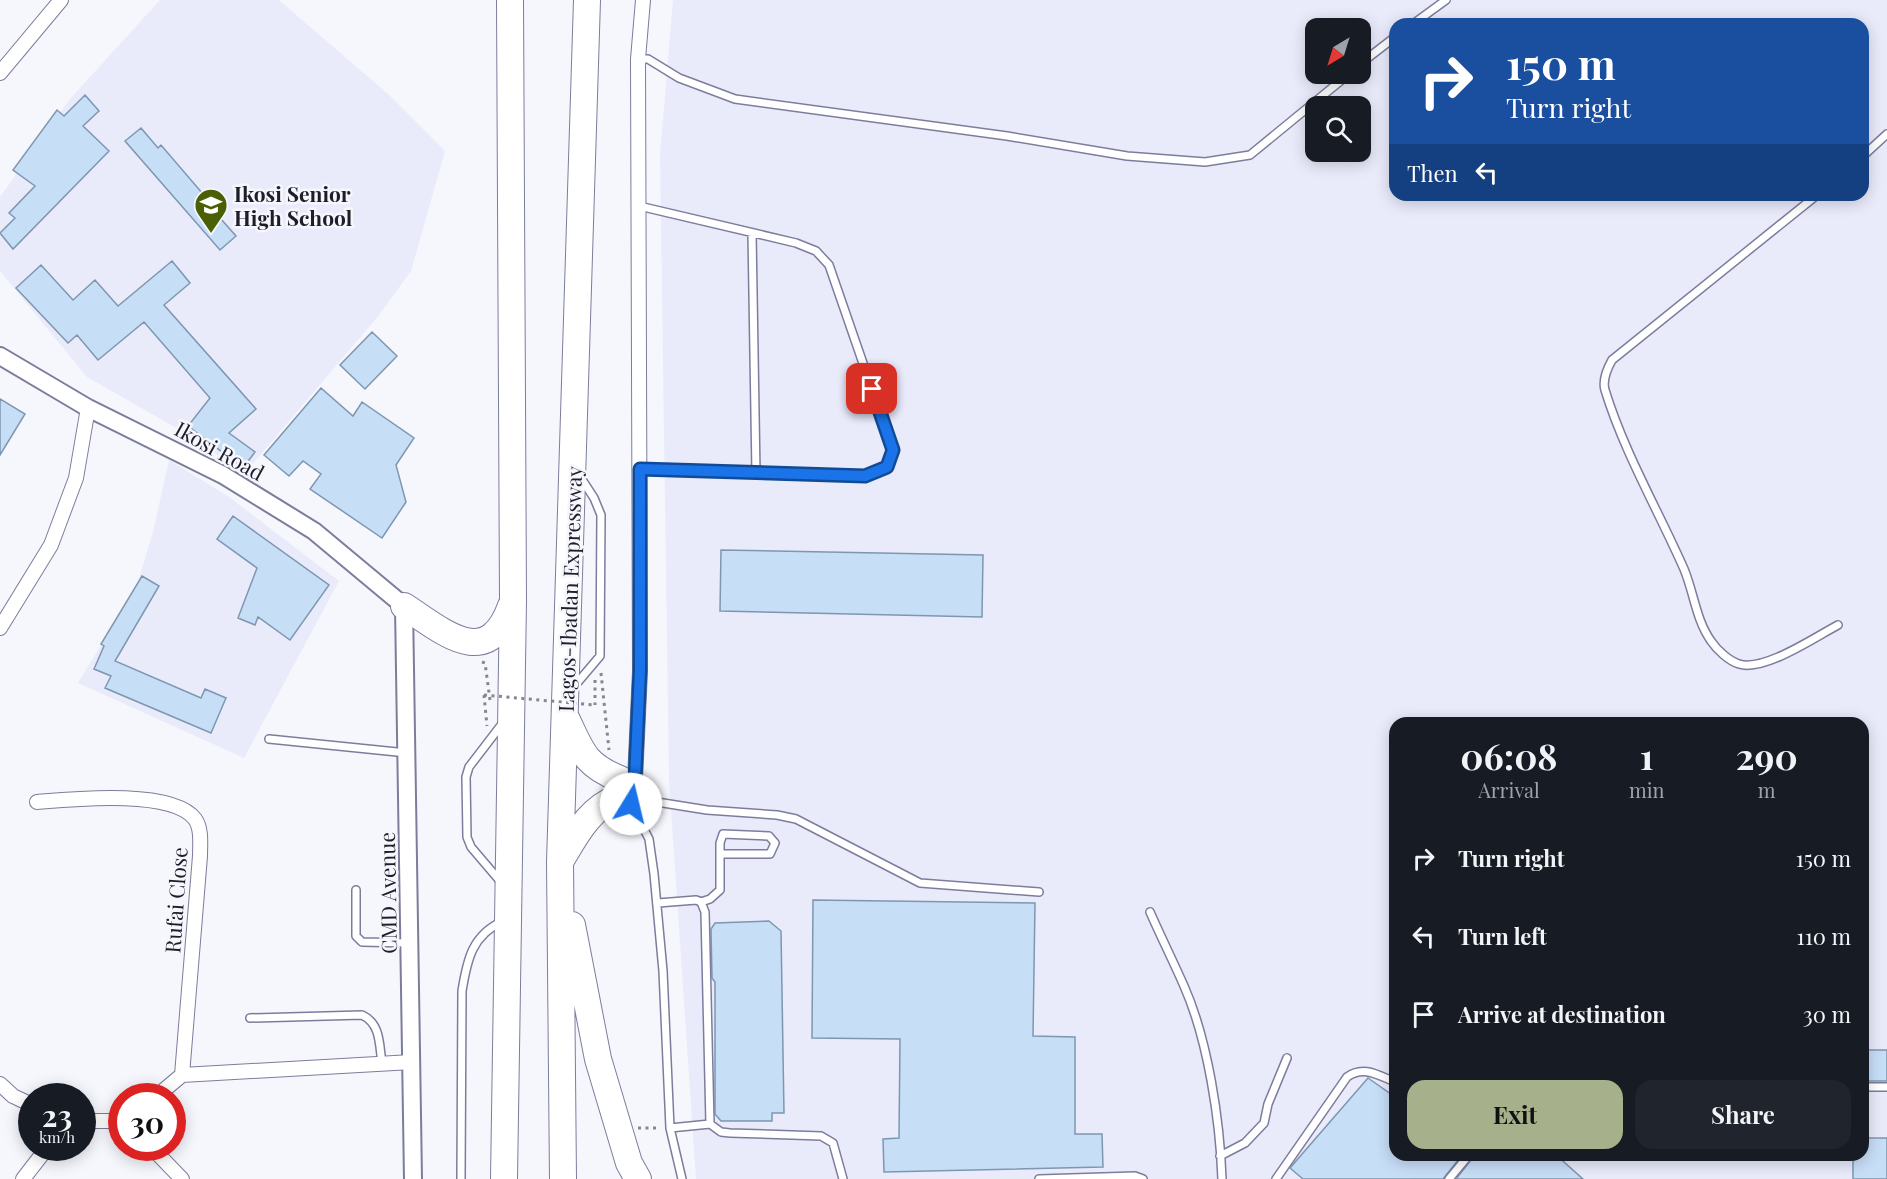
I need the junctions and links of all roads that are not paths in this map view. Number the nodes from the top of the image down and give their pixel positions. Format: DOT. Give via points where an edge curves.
graph roads {
  1 [pos="61,0"];
  2 [pos="510,0"];
  3 [pos="587,0"];
  4 [pos="643,0"];
  5 [pos="1446,0"];
  6 [pos="1421,18"];
  7 [pos="1389,42"];
  8 [pos="1371,56"];
  9 [pos="638,59"];
  10 [pos="0,73"];
  11 [pos="1337,84"];
  12 [pos="1887,134"];
  13 [pos="1869,150"];
  14 [pos="1810,201"];
  15 [pos="639,206"];
  16 [pos="752,233"];
  17 [pos="0,356"];
  18 [pos="88,408"];
  19 [pos="573,466"];
  20 [pos="640,469"];
  21 [pos="756,472"];
  22 [pos="513,600"];
  23 [pos="404,606"];
  24 [pos="1838,625"];
  25 [pos="0,628"];
  26 [pos="566,706"];
  27 [pos="511,712"];
  28 [pos="269,739"];
  29 [pos="407,753"];
  30 [pos="628,792"];
  31 [pos="37,802"];
  32 [pos="721,854"];
  33 [pos="560,862"];
  34 [pos="356,890"];
  35 [pos="508,891"];
  36 [pos="1038,892"];
  37 [pos="700,902"];
  38 [pos="658,903"];
  39 [pos="1150,912"];
  40 [pos="508,919"];
  41 [pos="410,944"];
  42 [pos="250,1018"];
  43 [pos="1287,1058"];
  44 [pos="412,1062"];
  45 [pos="382,1063"];
  46 [pos="182,1075"];
  47 [pos="1389,1080"];
  48 [pos="172,1083"];
  49 [pos="0,1084"];
  50 [pos="1869,1087"];
  51 [pos="1887,1087"];
  52 [pos="18,1098"];
  53 [pos="710,1124"];
  54 [pos="670,1128"];
  55 [pos="1220,1156"];
  56 [pos="37,1161"];
  57 [pos="165,1161"];
  58 [pos="1464,1161"];
  59 [pos="23,1179"];
  60 [pos="182,1179"];
  61 [pos="413,1179"];
  62 [pos="461,1179"];
  63 [pos="504,1179"];
  64 [pos="563,1179"];
  65 [pos="638,1179"];
  66 [pos="682,1179"];
  67 [pos="843,1179"];
  68 [pos="1039,1179"];
  69 [pos="1143,1179"];
  70 [pos="1222,1179"];
  71 [pos="1276,1179"];
  72 [pos="1449,1179"];
  1 -- 10 [label="street"];
  2 -- 22 [label="highway"];
  3 -- 19 [label="highway, Lagos-Ibadan Expressway"];
  4 -- 9 [label="street"];
  5 -- 6 [label="lane"];
  7 -- 8 [label="lane"];
  9 -- 11 [label="lane" via="648,59 679,78 735,99 1127,156 1205,162 1250,155"];
  9 -- 15 [label="street"];
  12 -- 13 [label="lane"];
  14 -- 24 [label="lane" via="1612,360 1605,373 1604,388 1712,643 1726,657 1749,666 1766,663"];
  15 -- 16 [label="lane"];
  15 -- 20 [label="street"];
  16 -- 21 [label="lane"];
  16 -- 21 [label="lane" via="816,251 829,265 893,450 887,467 865,476"];
  17 -- 18 [label="street, Ikosi Road"];
  18 -- 23 [label="street, Ikosi Road" via="223,475 314,531"];
  18 -- 25 [label="street" via="76,478 51,545"];
  19 -- 26 [label="highway, Lagos-Ibadan Expressway"];
  19 -- 26 [label="lane" via="601,515 597,659"];
  20 -- 21 [label="lane"];
  20 -- 30 [label="street" via="637,760"];
  22 -- 23 [label="highway" via="504,625 483,643 470,643 450,634"];
  22 -- 27 [label="highway"];
  23 -- 29 [label="street, CMD Avenue"];
  26 -- 30 [label="highway" via="580,748 593,765"];
  26 -- 33 [label="highway, Lagos-Ibadan Expressway"];
  27 -- 35 [label="highway"];
  27 -- 35 [label="lane" via="469,767 466,777 467,837"];
  28 -- 29 [label="lane"];
  29 -- 41 [label="street, CMD Avenue"];
  30 -- 33 [label="highway" via="603,804 592,815"];
  30 -- 36 [label="lane" via="707,810 777,814 796,819 920,883"];
  30 -- 38 [label="lane" via="649,839"];
  31 -- 46 [label="street, Rufai Close" via="148,799 185,810 196,821 201,836 200,856"];
  32 -- 32 [label="lane" via="723,834 770,836 775,843 770,854"];
  32 -- 37 [label="lane" via="720,890"];
  33 -- 64 [label="highway, Lagos-Ibadan Expressway"];
  33 -- 65 [label="highway" via="598,1059 629,1163"];
  34 -- 41 [label="lane" via="356,936 362,942"];
  35 -- 40 [label="highway"];
  37 -- 38 [label="lane" via="691,899"];
  37 -- 53 [label="lane" via="705,912"];
  38 -- 54 [label="lane"];
  39 -- 55 [label="lane" via="1194,1014 1210,1078"];
  40 -- 62 [label="lane" via="480,935 465,972"];
  40 -- 63 [label="highway"];
  41 -- 44 [label="street, CMD Avenue"];
  42 -- 45 [label="lane" via="362,1015 377,1028"];
  43 -- 55 [label="lane" via="1264,1123 1245,1143"];
  44 -- 45 [label="street"];
  44 -- 61 [label="street, CMD Avenue"];
  45 -- 46 [label="street"];
  46 -- 48 [label="street"];
  47 -- 71 [label="lane" via="1366,1071 1347,1077"];
  49 -- 52 [label="street"];
  50 -- 51 [label="lane"];
  53 -- 54 [label="lane"];
  53 -- 67 [label="lane" via="730,1133 821,1136 833,1143"];
  54 -- 66 [label="lane"];
  55 -- 70 [label="lane"];
  56 -- 59 [label="street"];
  57 -- 60 [label="street"];
  58 -- 72 [label="lane"];
  68 -- 69 [label="lane"];
}
